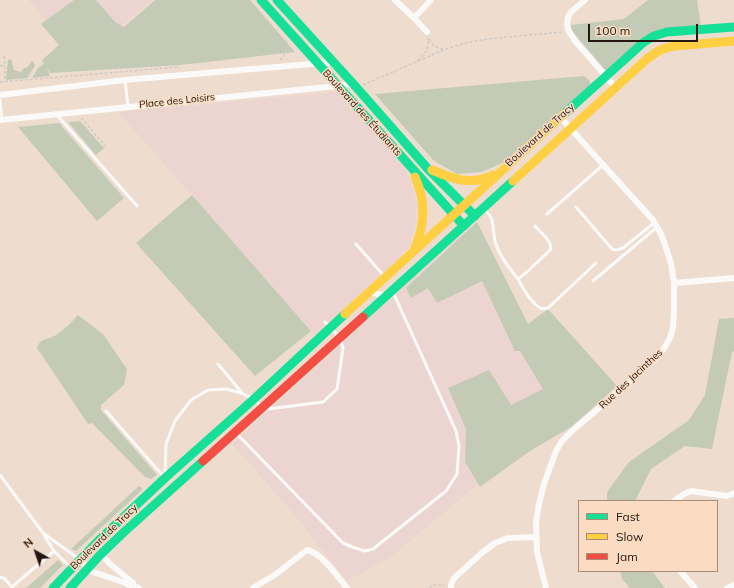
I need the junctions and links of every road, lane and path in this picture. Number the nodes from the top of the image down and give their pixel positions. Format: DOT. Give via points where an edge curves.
graph roads {
  1 [pos="261,0"];
  2 [pos="277,0"];
  3 [pos="395,0"];
  4 [pos="431,0"];
  5 [pos="585,0"];
  6 [pos="414,18"];
  7 [pos="734,27"];
  8 [pos="427,32"];
  9 [pos="562,32"];
  10 [pos="283,36"];
  11 [pos="734,41"];
  12 [pos="444,50"];
  13 [pos="4,56"];
  14 [pos="276,62"];
  15 [pos="334,62"];
  16 [pos="416,62"];
  17 [pos="318,63"];
  18 [pos="1,65"];
  19 [pos="5,65"];
  20 [pos="183,72"];
  21 [pos="606,76"];
  22 [pos="125,80"];
  23 [pos="0,82"];
  24 [pos="5,82"];
  25 [pos="353,83"];
  26 [pos="363,85"];
  27 [pos="337,86"];
  28 [pos="616,88"];
  29 [pos="0,95"];
  30 [pos="0,100"];
  31 [pos="128,106"];
  32 [pos="75,112"];
  33 [pos="55,114"];
  34 [pos="560,117"];
  35 [pos="1,120"];
  36 [pos="572,129"];
  37 [pos="106,146"];
  38 [pos="603,165"];
  39 [pos="410,167"];
  40 [pos="504,168"];
  41 [pos="428,169"];
  42 [pos="465,204"];
  43 [pos="136,206"];
  44 [pos="576,207"];
  45 [pos="484,209"];
  46 [pos="453,214"];
  47 [pos="547,214"];
  48 [pos="475,216"];
  49 [pos="655,225"];
  50 [pos="464,226"];
  51 [pos="536,226"];
  52 [pos="356,244"];
  53 [pos="414,251"];
  54 [pos="596,263"];
  55 [pos="385,278"];
  56 [pos="734,278"];
  57 [pos="518,280"];
  58 [pos="593,281"];
  59 [pos="674,284"];
  60 [pos="370,292"];
  61 [pos="389,293"];
  62 [pos="327,325"];
  63 [pos="340,338"];
  64 [pos="218,364"];
  65 [pos="244,395"];
  66 [pos="254,399"];
  67 [pos="263,408"];
  68 [pos="106,411"];
  69 [pos="232,418"];
  70 [pos="236,432"];
  71 [pos="0,476"];
  72 [pos="165,478"];
  73 [pos="155,488"];
  74 [pos="174,488"];
  75 [pos="734,493"];
  76 [pos="164,497"];
  77 [pos="675,500"];
  78 [pos="43,533"];
  79 [pos="537,537"];
  80 [pos="54,551"];
  81 [pos="101,554"];
  82 [pos="80,560"];
  83 [pos="71,568"];
  84 [pos="88,569"];
  85 [pos="681,572"];
  86 [pos="0,577"];
  87 [pos="734,585"];
  88 [pos="451,587"];
  89 [pos="53,588"];
  90 [pos="70,588"];
  91 [pos="138,588"];
  92 [pos="253,588"];
  93 [pos="347,588"];
  94 [pos="429,588"];
  95 [pos="546,588"];
  96 [pos="695,588"];
  97 [pos="727,588"];
  1 -- 17 [label="street, Boulevard des Étudiants"];
  2 -- 15 [label="street, Boulevard des Étudiants"];
  3 -- 6 [label="street"];
  4 -- 6 [label="street"];
  5 -- 21 [label="street" via="568,17 568,30"];
  6 -- 8 [label="street"];
  7 -- 21 [label="street, Boulevard de Tracy" via="675,31 654,36"];
  9 -- 12 [label="path" via="487,39"];
  10 -- 14 [label="path" via="287,41 287,49 281,60"];
  11 -- 28 [label="street, Boulevard de Tracy" via="674,46 660,50"];
  12 -- 16 [label="path"];
  12 -- 16 [label="path" via="434,46 427,38 429,45 425,54"];
  13 -- 19 [label="path"];
  15 -- 17 [label="street"];
  15 -- 25 [label="street, Boulevard des Étudiants"];
  16 -- 26 [label="path"];
  17 -- 22 [label="street"];
  17 -- 27 [label="street, Boulevard des Étudiants"];
  18 -- 19 [label="path"];
  19 -- 24 [label="path"];
  20 -- 24 [label="path" via="178,66"];
  21 -- 28 [label="street"];
  21 -- 34 [label="street, Boulevard de Tracy"];
  22 -- 29 [label="street"];
  22 -- 31 [label="lane"];
  23 -- 24 [label="path"];
  25 -- 27 [label="street, Place des Loisirs"];
  25 -- 41 [label="street, Boulevard des Étudiants"];
  27 -- 31 [label="street, Place des Loisirs"];
  27 -- 39 [label="street, Boulevard des Étudiants"];
  28 -- 36 [label="street, Boulevard de Tracy"];
  30 -- 35 [label="lane"];
  31 -- 32 [label="street, Place des Loisirs"];
  32 -- 33 [label="street, Place des Loisirs"];
  32 -- 37 [label="path"];
  33 -- 35 [label="street, Place des Loisirs"];
  33 -- 43 [label="lane"];
  34 -- 36 [label="street, Rue des Jacinthes"];
  34 -- 40 [label="street, Boulevard de Tracy"];
  36 -- 38 [label="street, Rue des Jacinthes"];
  36 -- 45 [label="street, Boulevard de Tracy"];
  38 -- 47 [label="lane"];
  38 -- 49 [label="street, Rue des Jacinthes"];
  39 -- 46 [label="street, Boulevard des Étudiants"];
  39 -- 53 [label="street" via="421,189 424,208 420,236"];
  40 -- 41 [label="street" via="490,176 471,181"];
  40 -- 42 [label="street, Boulevard de Tracy"];
  41 -- 42 [label="street, Boulevard des Étudiants"];
  42 -- 46 [label="street, Boulevard de Tracy"];
  42 -- 48 [label="street, Boulevard des Étudiants"];
  44 -- 49 [label="lane" via="612,249 616,250 623,248"];
  45 -- 48 [label="street, Boulevard de Tracy"];
  45 -- 57 [label="lane" via="492,219 496,244"];
  46 -- 50 [label="street, Boulevard des Étudiants"];
  46 -- 53 [label="street, Boulevard de Tracy"];
  48 -- 50 [label="street, Boulevard de Tracy"];
  49 -- 58 [label="lane"];
  49 -- 59 [label="street, Rue des Jacinthes" via="668,251"];
  50 -- 61 [label="street, Boulevard de Tracy"];
  51 -- 57 [label="lane" via="550,242 551,249"];
  52 -- 55 [label="lane"];
  53 -- 55 [label="street, Boulevard de Tracy"];
  54 -- 57 [label="lane" via="548,308 538,307"];
  55 -- 60 [label="street, Boulevard de Tracy"];
  56 -- 59 [label="street"];
  59 -- 79 [label="street, Rue des Jacinthes" via="673,327 663,350 572,431 556,451 539,504"];
  60 -- 61 [label="street"];
  60 -- 62 [label="street, Boulevard de Tracy"];
  61 -- 63 [label="street, Boulevard de Tracy"];
  61 -- 70 [label="lane" via="456,431 459,446 457,474 446,491 365,552 343,543"];
  62 -- 63 [label="lane"];
  62 -- 66 [label="street, Boulevard de Tracy"];
  63 -- 67 [label="street, Boulevard de Tracy"];
  63 -- 67 [label="lane" via="343,348 337,390 323,402"];
  64 -- 65 [label="lane"];
  65 -- 66 [label="lane"];
  65 -- 72 [label="lane" via="226,389 208,390 191,400 175,421 166,444"];
  66 -- 67 [label="lane"];
  66 -- 69 [label="street, Boulevard de Tracy"];
  67 -- 70 [label="street, Boulevard de Tracy"];
  68 -- 72 [label="lane"];
  69 -- 70 [label="street"];
  69 -- 72 [label="street, Boulevard de Tracy"];
  70 -- 74 [label="street, Boulevard de Tracy"];
  71 -- 78 [label="lane"];
  72 -- 73 [label="street, Boulevard de Tracy"];
  72 -- 74 [label="street"];
  73 -- 76 [label="lane"];
  73 -- 82 [label="street, Boulevard de Tracy"];
  74 -- 76 [label="street, Boulevard de Tracy"];
  75 -- 77 [label="street" via="727,496 691,491"];
  76 -- 81 [label="street, Boulevard de Tracy"];
  78 -- 80 [label="lane"];
  78 -- 82 [label="lane"];
  79 -- 88 [label="street" via="508,538 495,543 454,578"];
  79 -- 95 [label="street, Rue des Jacinthes" via="537,552"];
  80 -- 83 [label="lane"];
  80 -- 86 [label="lane" via="12,587"];
  81 -- 84 [label="street, Boulevard de Tracy"];
  81 -- 91 [label="street"];
  82 -- 83 [label="street, Boulevard de Tracy"];
  82 -- 84 [label="street"];
  83 -- 84 [label="street"];
  83 -- 89 [label="street, Boulevard de Tracy"];
  84 -- 90 [label="street, Boulevard de Tracy"];
  84 -- 91 [label="street"];
  85 -- 96 [label="street"];
  87 -- 97 [label="street"];
  88 -- 94 [label="path" via="436,585"];
  92 -- 93 [label="street" via="307,550 320,556"];
}
